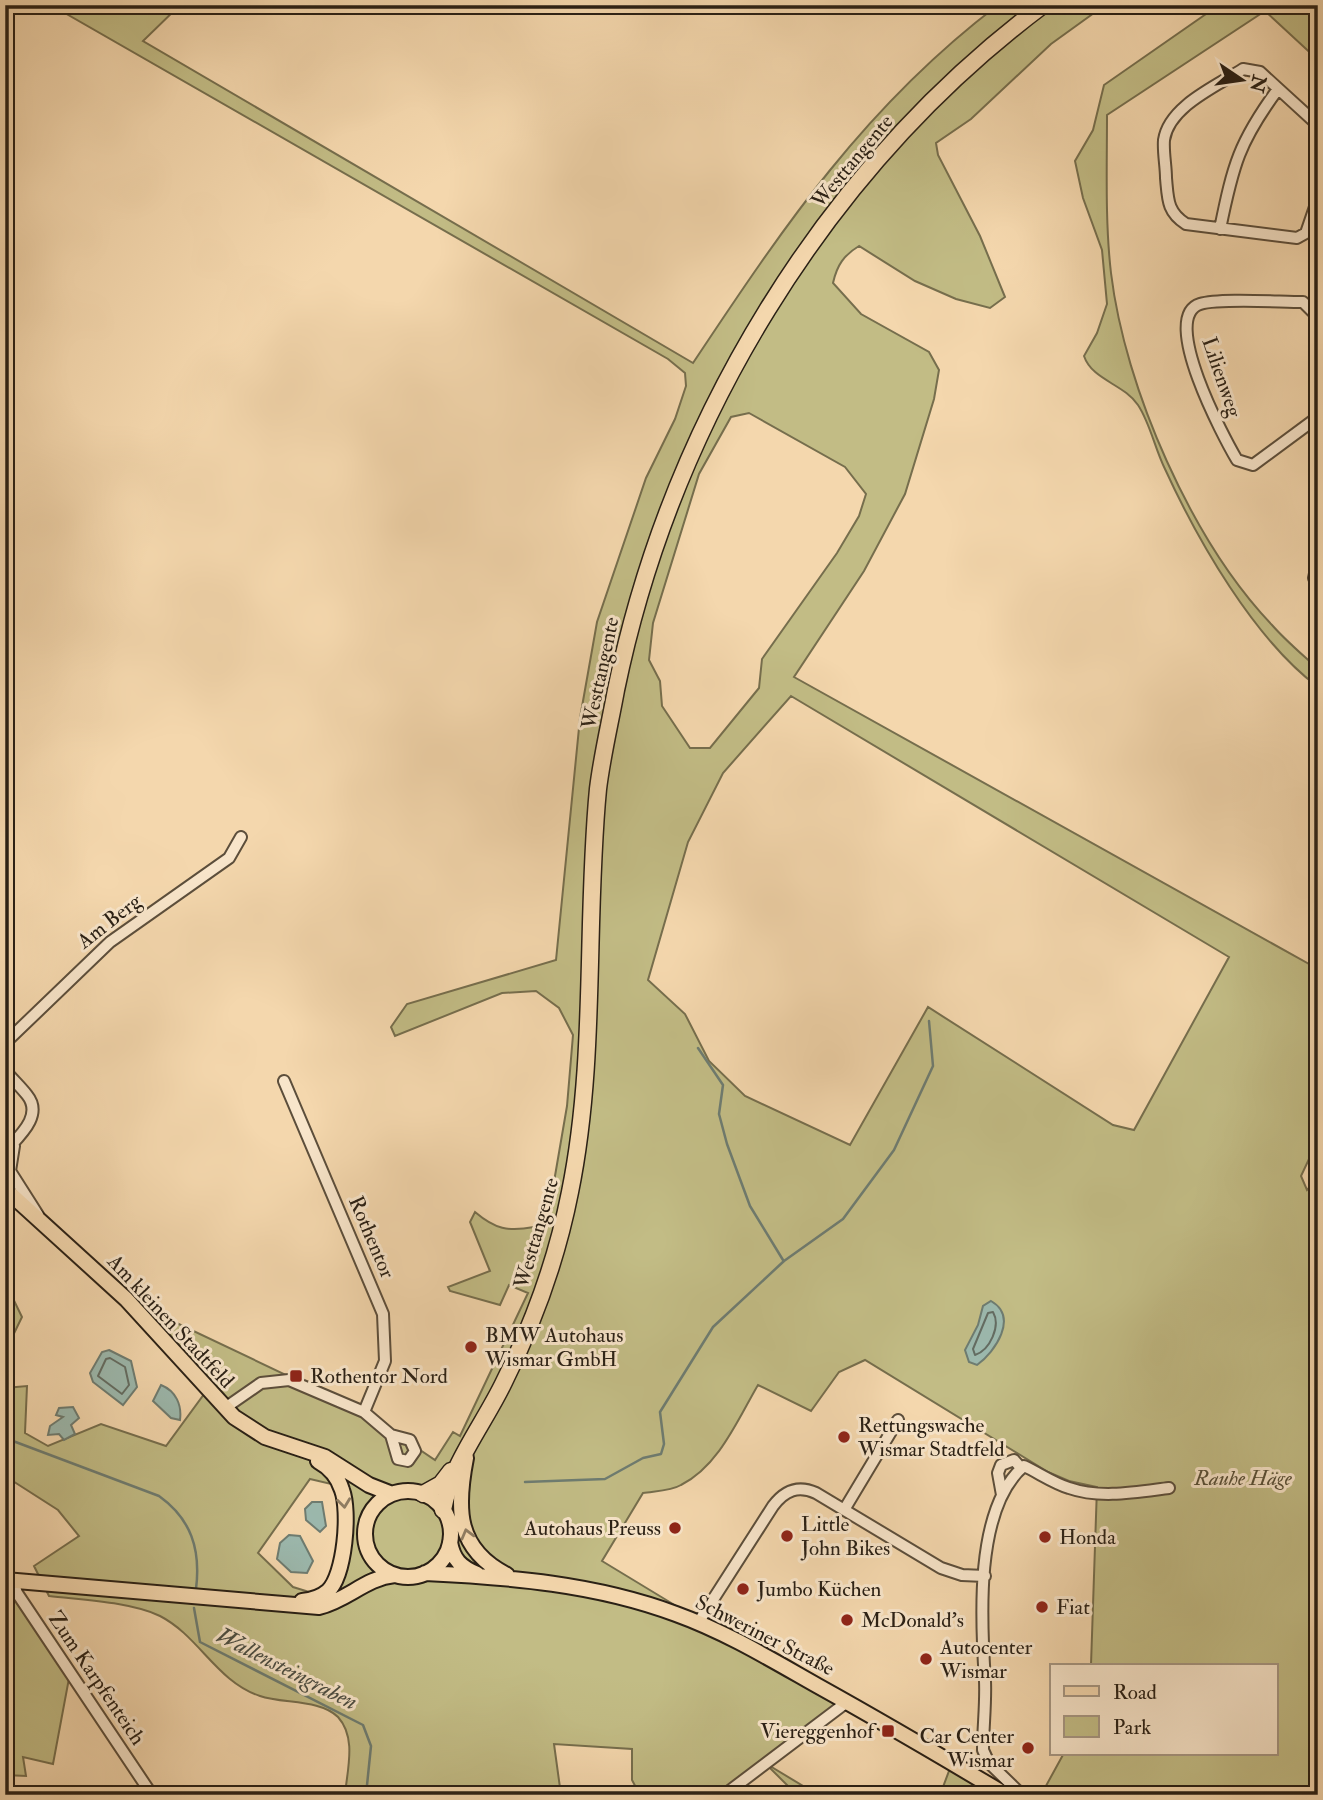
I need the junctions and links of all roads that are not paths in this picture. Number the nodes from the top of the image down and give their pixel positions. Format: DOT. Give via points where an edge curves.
graph roads {
  1 [pos="1043,5"];
  2 [pos="1278,89"];
  3 [pos="1318,125"];
  4 [pos="1318,198"];
  5 [pos="1220,229"];
  6 [pos="1318,327"];
  7 [pos="1318,417"];
  8 [pos="1318,560"];
  9 [pos="1318,588"];
  10 [pos="241,837"];
  11 [pos="5,1043"];
  12 [pos="5,1070"];
  13 [pos="284,1081"];
  14 [pos="18,1137"];
  15 [pos="5,1152"];
  16 [pos="5,1189"];
  17 [pos="40,1220"];
  18 [pos="225,1408"];
  19 [pos="364,1412"];
  20 [pos="898,1420"];
  21 [pos="391,1435"];
  22 [pos="283,1444"];
  23 [pos="464,1455"];
  24 [pos="1021,1468"];
  25 [pos="349,1472"];
  26 [pos="1169,1488"];
  27 [pos="392,1494"];
  28 [pos="423,1494"];
  29 [pos="1003,1496"];
  30 [pos="443,1510"];
  31 [pos="844,1510"];
  32 [pos="370,1514"];
  33 [pos="450,1542"];
  34 [pos="368,1549"];
  35 [pos="425,1573"];
  36 [pos="395,1575"];
  37 [pos="482,1576"];
  38 [pos="985,1576"];
  39 [pos="514,1579"];
  40 [pos="9,1581"];
  41 [pos="344,1598"];
  42 [pos="284,1605"];
  43 [pos="698,1623"];
  44 [pos="847,1702"];
  45 [pos="152,1795"];
  46 [pos="724,1795"];
  47 [pos="1006,1795"];
  48 [pos="1022,1795"];
  1 -- 23 [label="highway, Westtangente" via="927,107 834,214 758,325 685,466 640,590 599,785 586,1067 567,1209 524,1339"];
  2 -- 3 [label="street"];
  2 -- 5 [label="street" via="1238,150"];
  2 -- 5 [label="street" via="1260,72 1242,69 1184,108 1169,125 1164,140 1168,206 1174,217 1186,224"];
  4 -- 5 [label="street" via="1306,233 1297,238"];
  6 -- 7 [label="street, Lilienweg" via="1315,314 1303,302 1201,303 1187,314 1185,323 1216,423 1237,460 1253,465"];
  8 -- 9 [label="street" via="1314,578"];
  10 -- 11 [label="street, Am Berg" via="229,858 110,942"];
  12 -- 14 [label="street" via="33,1106 30,1122"];
  13 -- 19 [label="street, Rothentor" via="383,1314 385,1361"];
  14 -- 15 [label="street"];
  14 -- 17 [label="street" via="10,1171"];
  16 -- 17 [label="main road, Am kleinen Stadtfeld"];
  17 -- 18 [label="main road, Am kleinen Stadtfeld" via="126,1299"];
  18 -- 19 [label="street" via="261,1383 284,1380"];
  18 -- 22 [label="main road, Am kleinen Stadtfeld" via="248,1427"];
  19 -- 21 [label="street"];
  20 -- 31 [label="street"];
  22 -- 25 [label="main road" via="325,1457"];
  22 -- 42 [label="main road, one-way" via="329,1469 341,1486 346,1513 333,1585 317,1598"];
  23 -- 28 [label="highway, Westtangente" via="440,1484"];
  23 -- 30 [label="highway, Westtangente"];
  39 -- 23 [label="main road, one-way" via="484,1562 469,1544 462,1494"];
  24 -- 26 [label="street" via="1089,1493"];
  24 -- 29 [label="street"];
  24 -- 29 [label="street" via="1014,1460 999,1468"];
  25 -- 27 [label="main road"];
  25 -- 32 [label="main road" via="364,1492"];
  27 -- 28 [label="main road"];
  27 -- 32 [label="main road"];
  28 -- 30 [label="main road"];
  29 -- 38 [label="street" via="991,1523"];
  30 -- 33 [label="main road"];
  31 -- 38 [label="street" via="941,1568"];
  31 -- 43 [label="street" via="809,1490 782,1494"];
  32 -- 34 [label="main road" via="365,1531"];
  33 -- 35 [label="main road" via="442,1560"];
  33 -- 37 [label="main road" via="460,1565"];
  34 -- 36 [label="main road" via="378,1565"];
  34 -- 41 [label="main road" via="362,1575"];
  35 -- 36 [label="main road"];
  35 -- 37 [label="main road, Schweriner Straße"];
  36 -- 41 [label="main road" via="368,1581"];
  37 -- 39 [label="main road, Schweriner Straße"];
  38 -- 48 [label="street" via="983,1751"];
  39 -- 43 [label="main road, Schweriner Straße" via="599,1592"];
  40 -- 42 [label="main road"];
  40 -- 45 [label="street, Zum Karpfenteich"];
  41 -- 42 [label="main road" via="319,1607"];
  43 -- 44 [label="main road, Schweriner Straße"];
  44 -- 46 [label="street"];
  44 -- 47 [label="main road, Schweriner Straße"];
}
